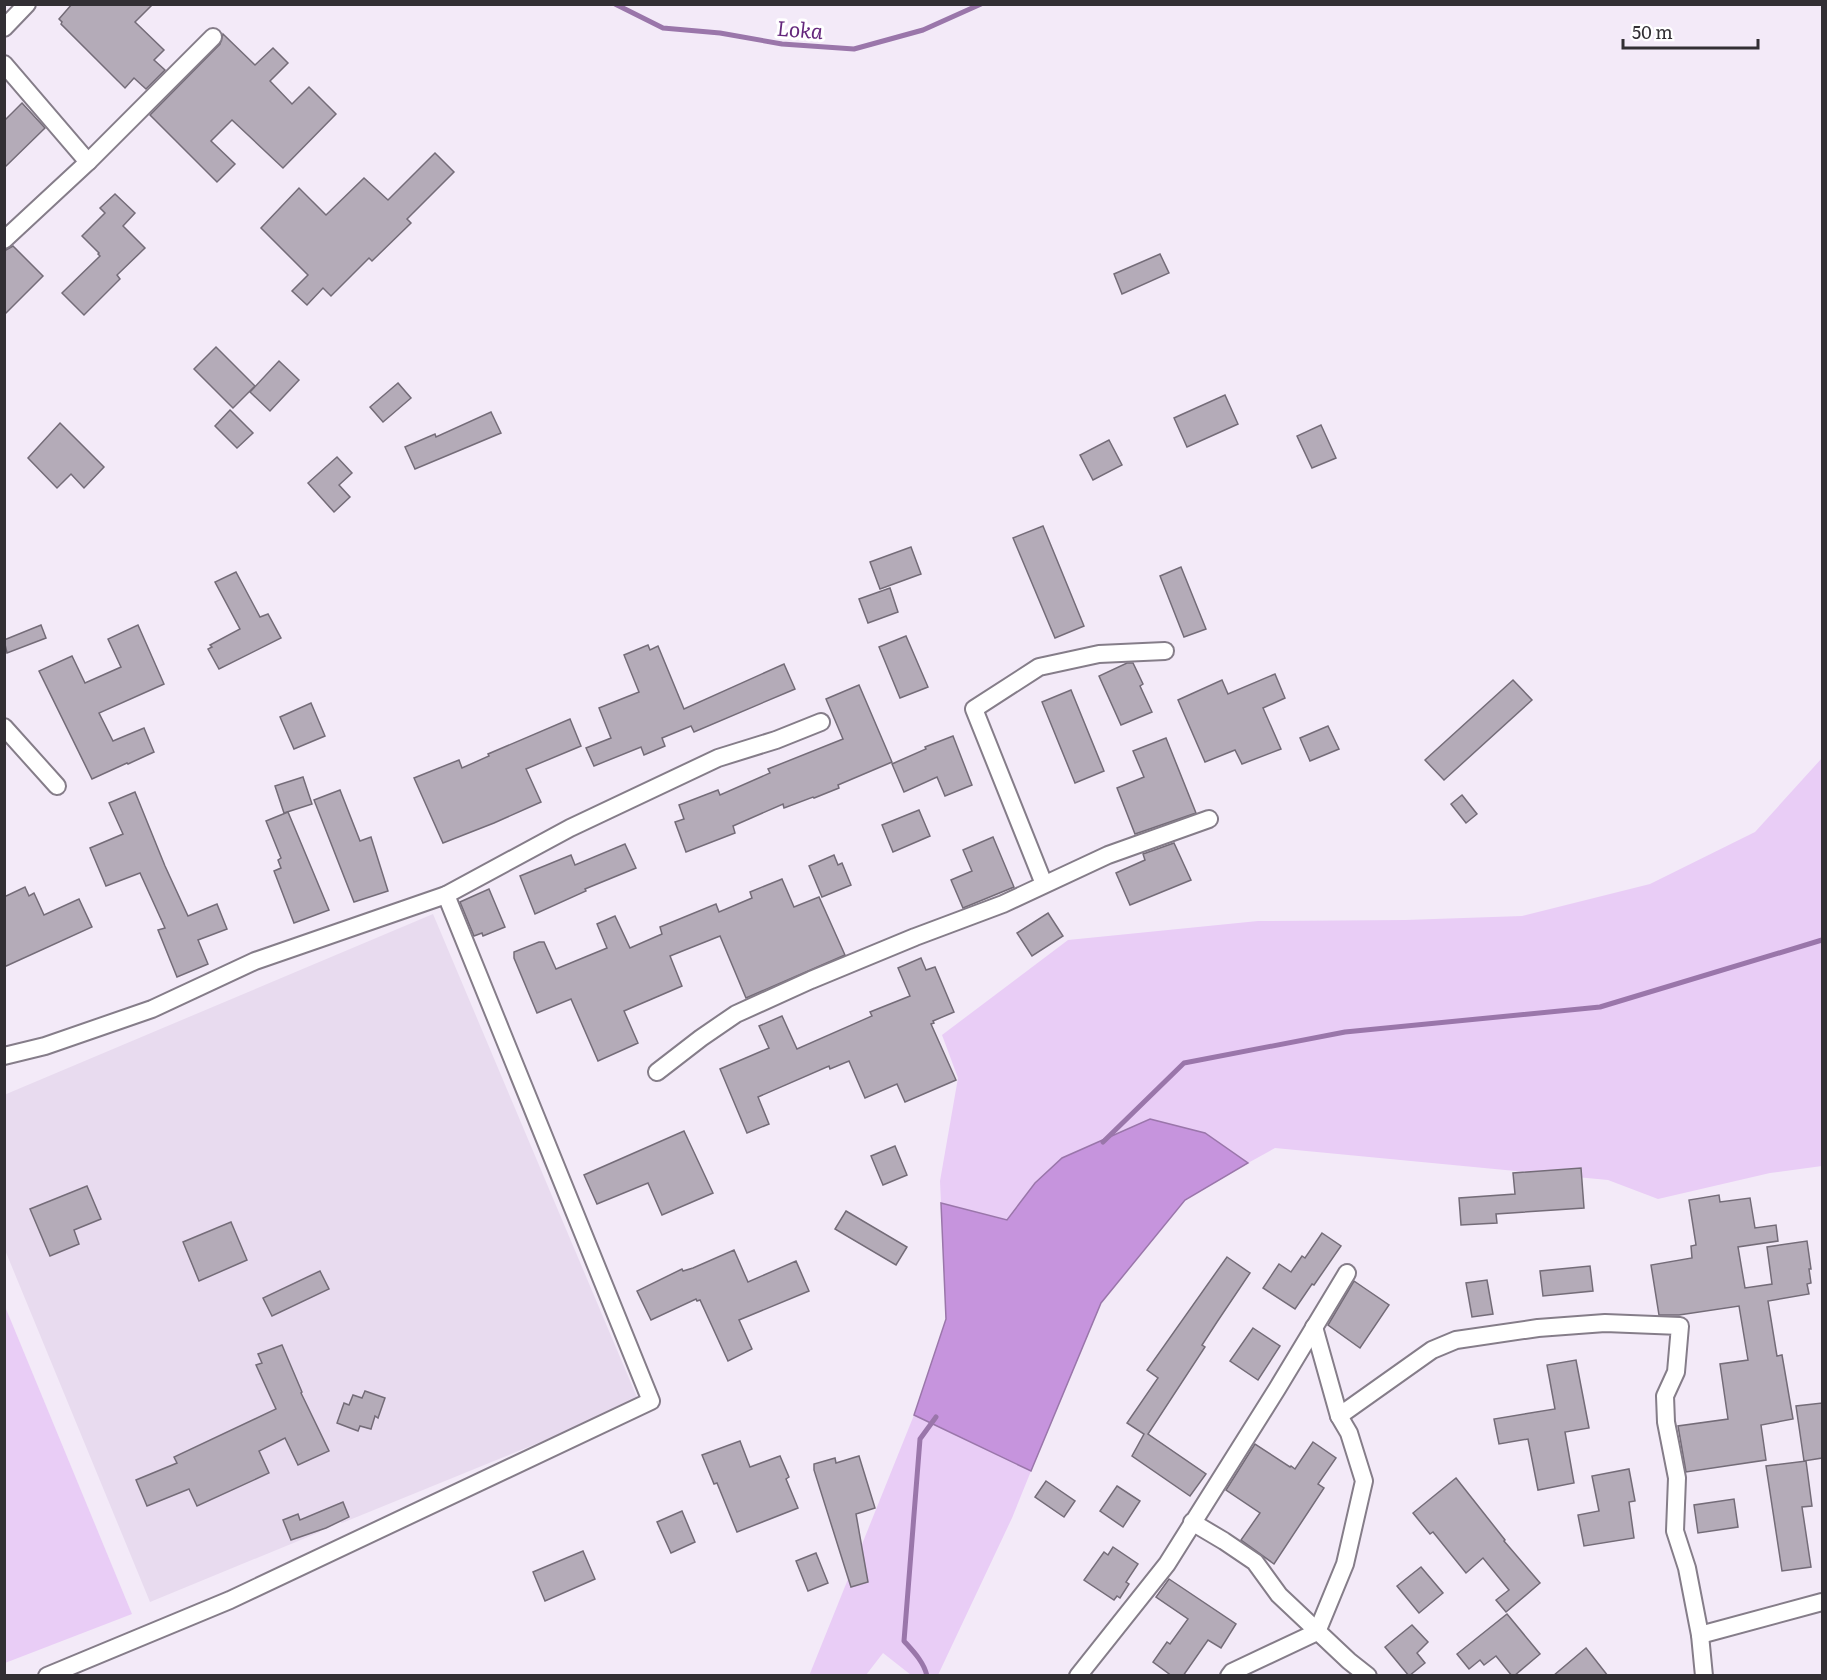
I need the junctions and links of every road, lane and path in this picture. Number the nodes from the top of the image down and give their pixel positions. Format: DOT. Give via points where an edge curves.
graph roads {
  1 [pos="27,4"];
  2 [pos="4,28"];
  3 [pos="213,37"];
  4 [pos="4,64"];
  5 [pos="88,162"];
  6 [pos="4,240"];
  7 [pos="1165,651"];
  8 [pos="821,722"];
  9 [pos="4,727"];
  10 [pos="57,786"];
  11 [pos="1209,819"];
  12 [pos="1044,884"];
  13 [pos="446,896"];
  14 [pos="4,1056"];
  15 [pos="657,1072"];
  16 [pos="1347,1273"];
  17 [pos="1314,1327"];
  18 [pos="1339,1416"];
  19 [pos="1192,1522"];
  20 [pos="1822,1602"];
  21 [pos="1317,1632"];
  22 [pos="1700,1635"];
  23 [pos="1082,1673"];
  24 [pos="47,1676"];
  25 [pos="1229,1676"];
  26 [pos="1368,1676"];
  27 [pos="1704,1676"];
  1 -- 2 [label="street"];
  3 -- 5 [label="street"];
  4 -- 5 [label="street"];
  5 -- 6 [label="street"];
  7 -- 12 [label="street" via="1099,654 1039,667 974,709"];
  8 -- 13 [label="street" via="718,758 570,828"];
  9 -- 10 [label="street"];
  11 -- 12 [label="street" via="1108,855"];
  12 -- 15 [label="street" via="736,1014"];
  13 -- 14 [label="street" via="255,961 152,1009"];
  13 -- 24 [label="street" via="651,1401 230,1600"];
  16 -- 17 [label="street"];
  17 -- 18 [label="street"];
  17 -- 19 [label="street"];
  18 -- 21 [label="street" via="1349,1433 1364,1481 1345,1564"];
  18 -- 22 [label="street" via="1432,1350 1456,1340 1605,1323 1680,1326 1676,1372 1665,1396 1666,1422 1677,1478 1675,1531 1687,1568"];
  19 -- 21 [label="street" via="1256,1562 1279,1595"];
  19 -- 23 [label="street" via="1167,1564"];
  20 -- 22 [label="street"];
  21 -- 25 [label="street"];
  21 -- 26 [label="street"];
  22 -- 27 [label="street"];
}
